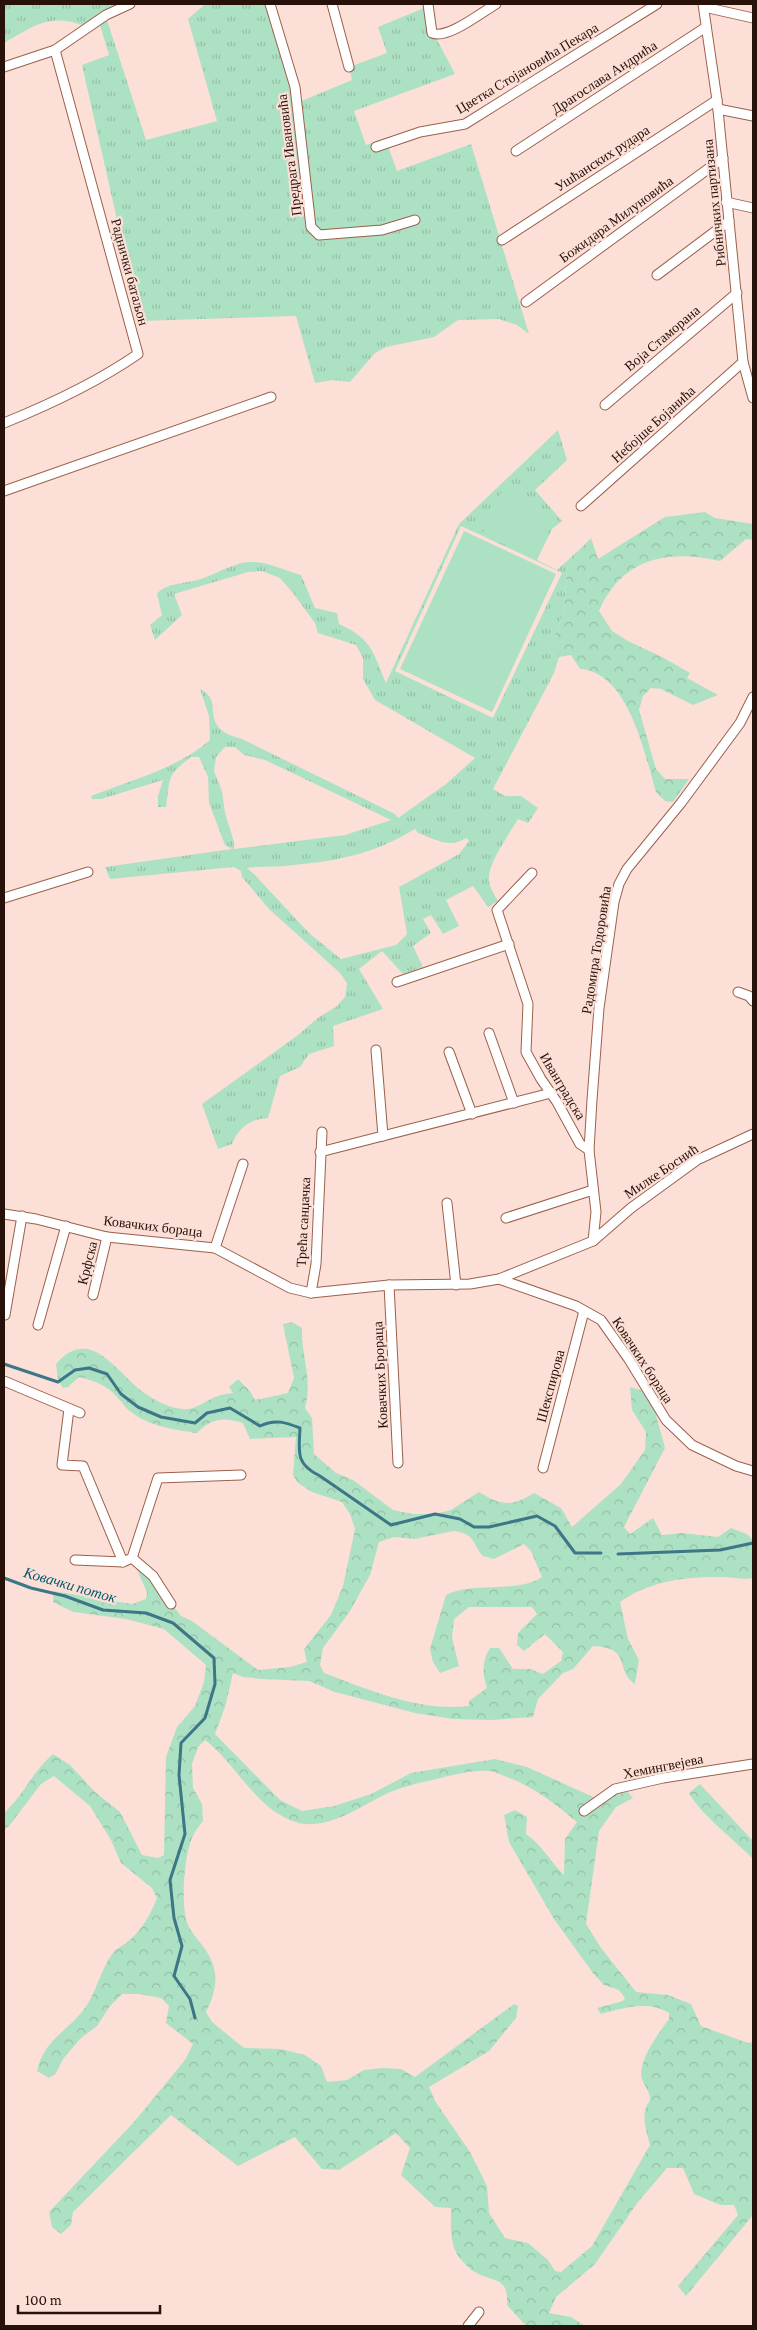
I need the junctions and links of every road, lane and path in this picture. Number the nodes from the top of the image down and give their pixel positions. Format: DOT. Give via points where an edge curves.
graph roads {
  1 [pos="130,4"];
  2 [pos="270,4"];
  3 [pos="332,4"];
  4 [pos="428,4"];
  5 [pos="496,4"];
  6 [pos="657,4"];
  7 [pos="703,5"];
  8 [pos="753,18"];
  9 [pos="706,27"];
  10 [pos="55,50"];
  11 [pos="4,67"];
  12 [pos="348,67"];
  13 [pos="718,105"];
  14 [pos="753,116"];
  15 [pos="376,147"];
  16 [pos="516,151"];
  17 [pos="723,158"];
  18 [pos="726,202"];
  19 [pos="753,208"];
  20 [pos="415,220"];
  21 [pos="729,221"];
  22 [pos="502,240"];
  23 [pos="657,275"];
  24 [pos="737,293"];
  25 [pos="526,302"];
  26 [pos="743,362"];
  27 [pos="272,397"];
  28 [pos="753,398"];
  29 [pos="605,405"];
  30 [pos="4,423"];
  31 [pos="4,491"];
  32 [pos="581,506"];
  33 [pos="753,697"];
  34 [pos="88,872"];
  35 [pos="532,873"];
  36 [pos="4,898"];
  37 [pos="509,944"];
  38 [pos="397,982"];
  39 [pos="738,992"];
  40 [pos="753,1001"];
  41 [pos="490,1033"];
  42 [pos="376,1050"];
  43 [pos="449,1052"];
  44 [pos="551,1093"];
  45 [pos="514,1103"];
  46 [pos="472,1114"];
  47 [pos="322,1132"];
  48 [pos="383,1136"];
  49 [pos="753,1136"];
  50 [pos="589,1150"];
  51 [pos="320,1152"];
  52 [pos="243,1164"];
  53 [pos="593,1190"];
  54 [pos="447,1203"];
  55 [pos="4,1214"];
  56 [pos="22,1216"];
  57 [pos="506,1218"];
  58 [pos="66,1226"];
  59 [pos="107,1237"];
  60 [pos="593,1241"];
  61 [pos="215,1248"];
  62 [pos="499,1279"];
  63 [pos="456,1285"];
  64 [pos="389,1286"];
  65 [pos="311,1293"];
  66 [pos="93,1295"];
  67 [pos="584,1311"];
  68 [pos="5,1315"];
  69 [pos="38,1325"];
  70 [pos="4,1381"];
  71 [pos="69,1410"];
  72 [pos="80,1413"];
  73 [pos="398,1463"];
  74 [pos="542,1468"];
  75 [pos="753,1471"];
  76 [pos="241,1475"];
  77 [pos="132,1558"];
  78 [pos="75,1560"];
  79 [pos="123,1562"];
  80 [pos="171,1604"];
  81 [pos="753,1764"];
  82 [pos="584,1810"];
  83 [pos="479,2312"];
  84 [pos="468,2326"];
  1 -- 10 [label="street" via="106,15"];
  2 -- 20 [label="street, Предрага Ивановића" via="295,87 314,232 319,235 382,230"];
  3 -- 12 [label="street"];
  4 -- 5 [label="street" via="434,34 449,33"];
  6 -- 15 [label="street, Цветка Стојановића Пекара" via="465,124 420,132"];
  7 -- 8 [label="street"];
  7 -- 9 [label="street, Рибничких партизана"];
  9 -- 13 [label="street, Рибничких партизана"];
  9 -- 16 [label="street, Драгослава Андрића"];
  10 -- 11 [label="street"];
  10 -- 30 [label="street, Раднички батаљон" via="138,354 108,375"];
  13 -- 14 [label="street"];
  13 -- 17 [label="street, Рибничких партизана"];
  13 -- 22 [label="street, Ушћанских рудара"];
  17 -- 18 [label="street, Рибничких партизана"];
  17 -- 25 [label="street, Божидара Милуновића"];
  18 -- 19 [label="street"];
  18 -- 21 [label="street, Рибничких партизана"];
  21 -- 23 [label="street"];
  21 -- 24 [label="street, Рибничких партизана"];
  24 -- 26 [label="street, Рибничких партизана"];
  24 -- 29 [label="street, Воја Стаморана"];
  26 -- 28 [label="street, Рибничких партизана"];
  26 -- 32 [label="street, Небојше Бојанића"];
  27 -- 31 [label="street"];
  33 -- 50 [label="street, Радомира Тодоровића" via="740,723 627,869 619,884 599,1008"];
  34 -- 36 [label="street"];
  35 -- 37 [label="street, Иванградска" via="497,910"];
  37 -- 38 [label="street"];
  37 -- 44 [label="street, Иванградска" via="528,1004 526,1052"];
  39 -- 40 [label="street"];
  41 -- 45 [label="street"];
  42 -- 48 [label="street"];
  43 -- 46 [label="street"];
  44 -- 45 [label="street"];
  44 -- 50 [label="street, Иванградска" via="580,1144"];
  45 -- 46 [label="street"];
  46 -- 48 [label="street"];
  47 -- 51 [label="street, Трећа санџачка"];
  48 -- 51 [label="street"];
  49 -- 60 [label="street, Милке Боснић" via="697,1160 631,1208"];
  50 -- 53 [label="street, Радомира Тодоровића"];
  51 -- 65 [label="street, Трећа санџачка" via="316,1264"];
  52 -- 61 [label="street"];
  53 -- 57 [label="street"];
  53 -- 60 [label="street, Радомира Тодоровића" via="596,1212"];
  54 -- 63 [label="street"];
  55 -- 56 [label="street, Ковачких бораца"];
  56 -- 58 [label="street, Ковачких бораца"];
  56 -- 68 [label="street"];
  58 -- 59 [label="street, Ковачких бораца"];
  58 -- 69 [label="street"];
  59 -- 61 [label="street, Ковачких бораца"];
  59 -- 66 [label="street, Крфска"];
  60 -- 62 [label="street, Ковачких бораца"];
  61 -- 65 [label="street, Ковачких бораца" via="277,1282"];
  62 -- 63 [label="street, Ковачких бораца"];
  62 -- 67 [label="street, Ковачких бораца"];
  63 -- 64 [label="street, Ковачких бораца"];
  64 -- 65 [label="street, Ковачких бораца"];
  64 -- 73 [label="street, Ковачких Брораца"];
  67 -- 74 [label="street, Шекспирова"];
  67 -- 75 [label="street, Ковачких бораца" via="601,1320 666,1420 692,1445"];
  70 -- 71 [label="street"];
  71 -- 72 [label="street"];
  71 -- 79 [label="street" via="62,1465 83,1466"];
  76 -- 77 [label="street" via="158,1478"];
  77 -- 79 [label="street"];
  77 -- 80 [label="street" via="153,1576"];
  78 -- 79 [label="street"];
  81 -- 82 [label="street, Хемингвејева" via="615,1789"];
  83 -- 84 [label="street"];
}
